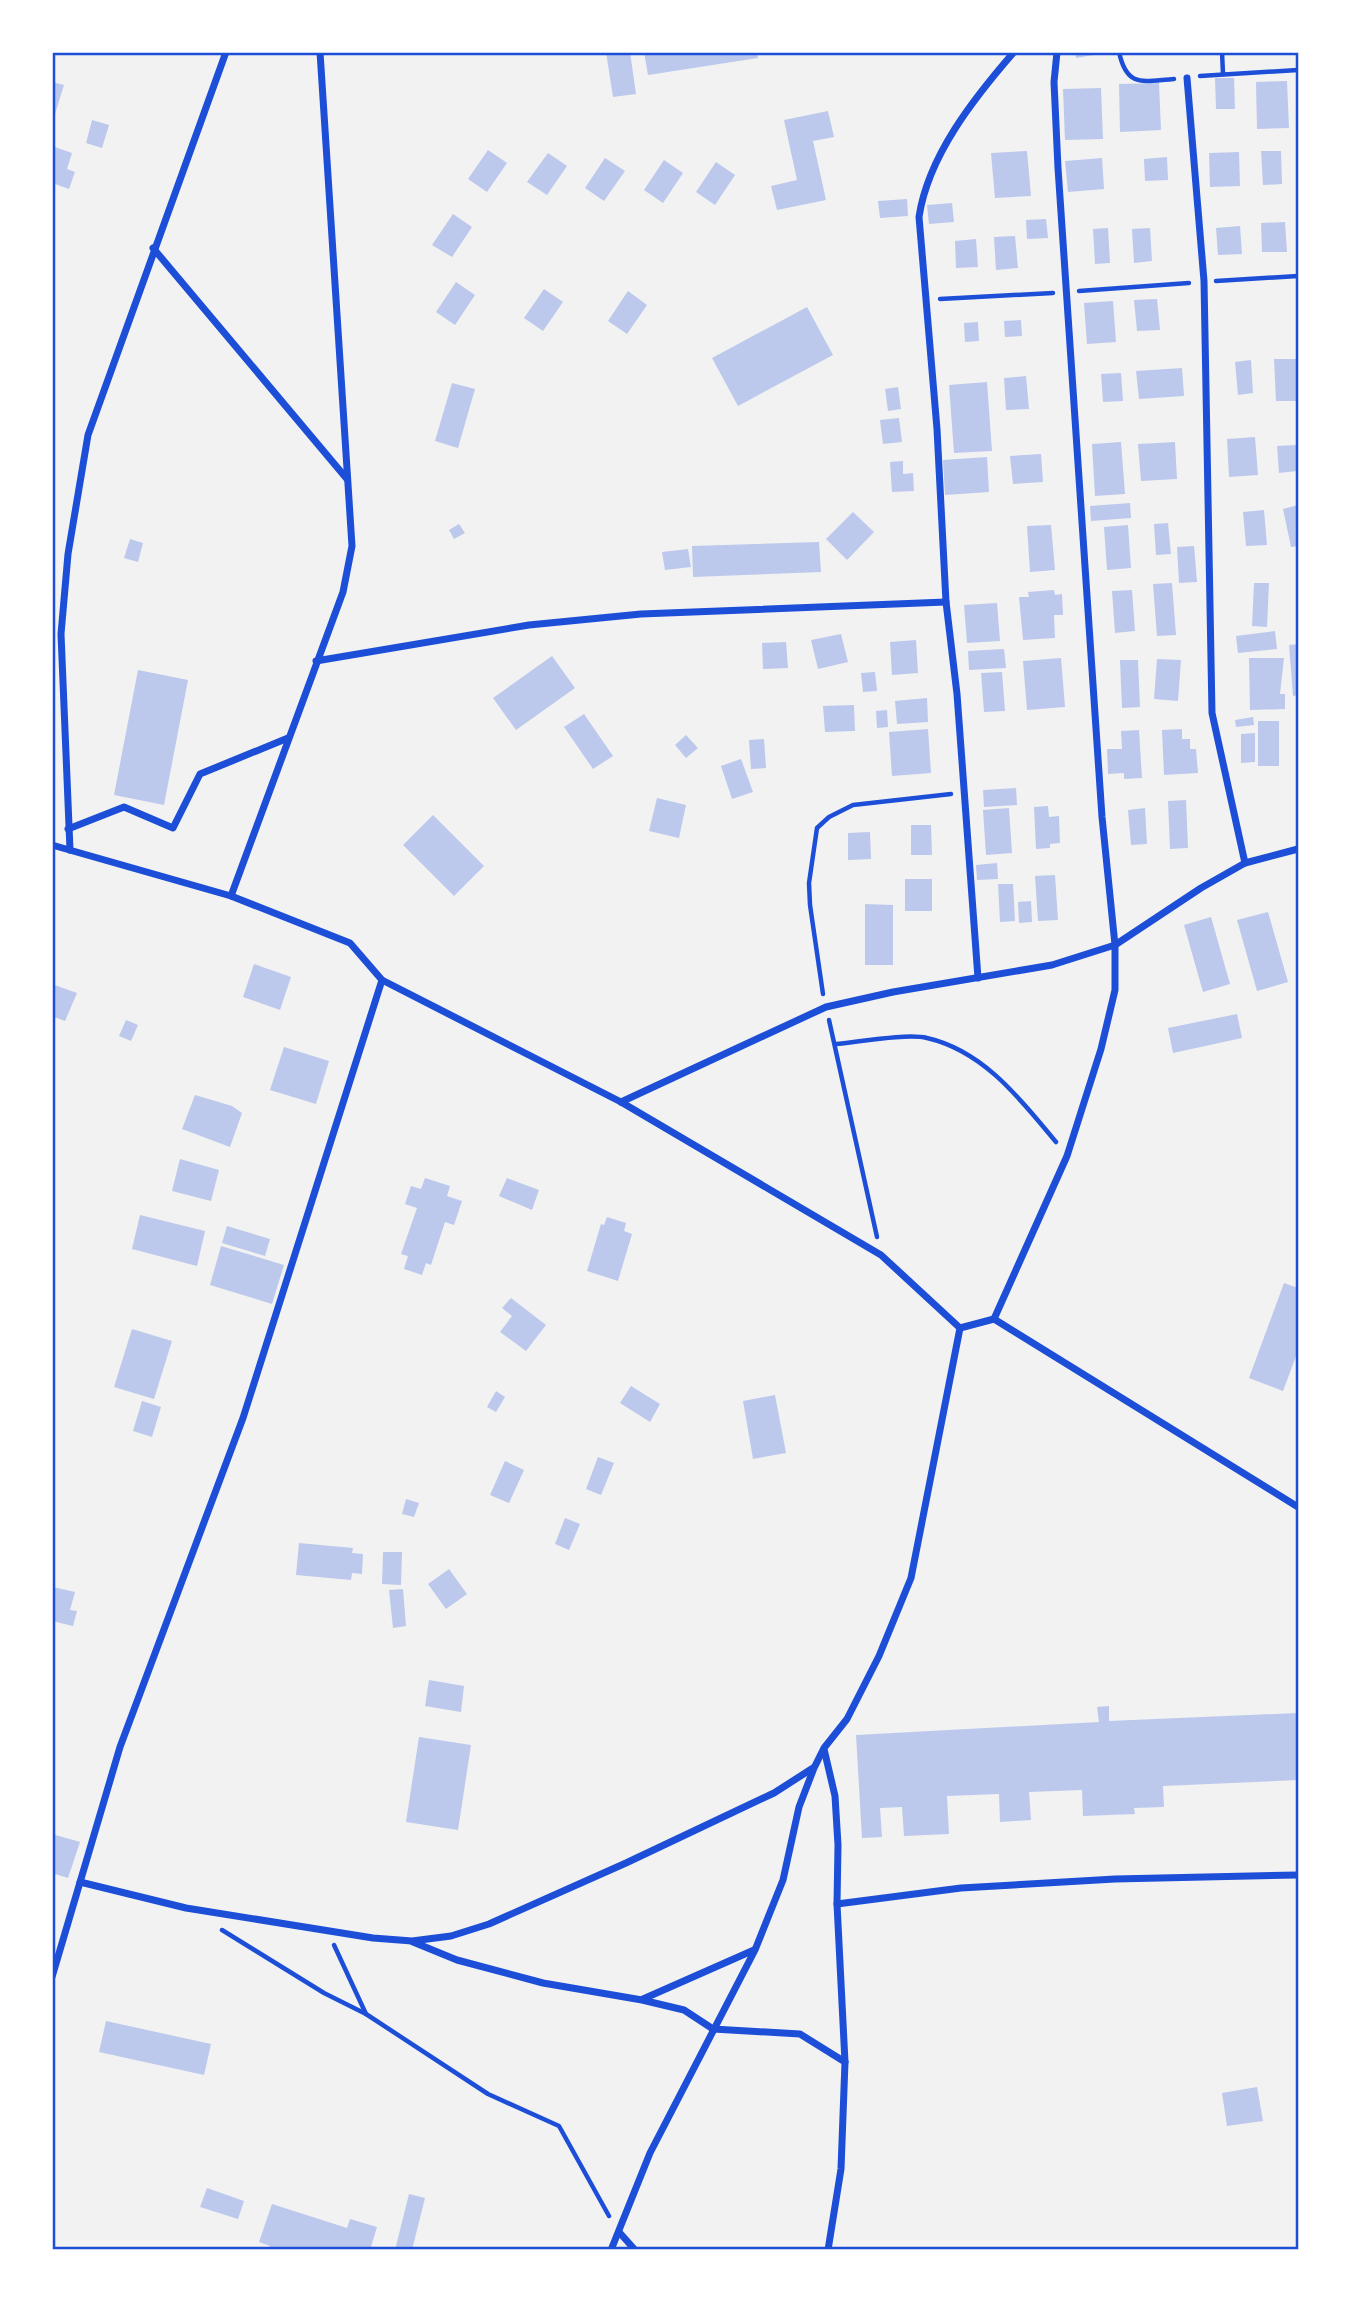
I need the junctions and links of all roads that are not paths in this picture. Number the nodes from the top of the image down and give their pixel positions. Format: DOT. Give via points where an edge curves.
graph roads {
  1 [pos="226,52"];
  2 [pos="320,52"];
  3 [pos="1014,52"];
  4 [pos="1056,52"];
  5 [pos="1187,78"];
  6 [pos="153,248"];
  7 [pos="348,480"];
  8 [pos="946,601"];
  9 [pos="316,661"];
  10 [pos="288,738"];
  11 [pos="68,829"];
  12 [pos="52,845"];
  13 [pos="1298,849"];
  14 [pos="70,850"];
  15 [pos="1245,863"];
  16 [pos="231,896"];
  17 [pos="1115,945"];
  18 [pos="978,978"];
  19 [pos="382,980"];
  20 [pos="621,1102"];
  21 [pos="994,1319"];
  22 [pos="960,1328"];
  23 [pos="1298,1507"];
  24 [pos="824,1748"];
  25 [pos="814,1768"];
  26 [pos="1298,1875"];
  27 [pos="80,1882"];
  28 [pos="837,1904"];
  29 [pos="412,1941"];
  30 [pos="755,1950"];
  31 [pos="52,1977"];
  32 [pos="642,2000"];
  33 [pos="713,2029"];
  34 [pos="845,2062"];
  35 [pos="619,2232"];
  36 [pos="611,2249"];
  37 [pos="635,2249"];
  38 [pos="828,2249"];
  1 -- 6 [label="street"];
  2 -- 7 [label="street"];
  3 -- 8 [label="street" via="953,135 923,194 919,217"];
  4 -- 17 [label="street" via="1058,168 1102,817"];
  5 -- 15 [label="street" via="1204,282 1212,713"];
  6 -- 7 [label="street"];
  6 -- 11 [label="street" via="88,435 68,554 61,634"];
  7 -- 9 [label="street" via="352,546 343,592"];
  8 -- 9 [label="street" via="642,614 529,625"];
  8 -- 18 [label="street"];
  9 -- 10 [label="street"];
  10 -- 11 [label="street" via="200,774 173,828 124,807"];
  10 -- 16 [label="street"];
  11 -- 14 [label="street"];
  12 -- 14 [label="street"];
  13 -- 15 [label="street"];
  14 -- 16 [label="street"];
  15 -- 17 [label="street"];
  16 -- 19 [label="street" via="350,943"];
  17 -- 18 [label="street" via="1052,965"];
  17 -- 21 [label="street" via="1115,990 1068,1156"];
  18 -- 20 [label="street" via="826,1007"];
  19 -- 20 [label="street"];
  19 -- 27 [label="street" via="243,1418 120,1747"];
  20 -- 22 [label="street" via="881,1255"];
  21 -- 22 [label="street"];
  21 -- 23 [label="street"];
  22 -- 24 [label="street" via="911,1578 847,1719"];
  24 -- 25 [label="street"];
  24 -- 28 [label="street" via="835,1796"];
  25 -- 29 [label="street" via="733,1814 489,1924 451,1936"];
  25 -- 30 [label="street" via="799,1807 783,1880"];
  26 -- 28 [label="street" via="961,1888"];
  27 -- 29 [label="street" via="186,1908"];
  27 -- 31 [label="street"];
  28 -- 34 [label="street"];
  29 -- 32 [label="street" via="457,1960 543,1983"];
  30 -- 32 [label="street"];
  30 -- 33 [label="street"];
  32 -- 33 [label="street" via="684,2010"];
  33 -- 34 [label="street" via="800,2034"];
  33 -- 35 [label="street" via="650,2153"];
  34 -- 38 [label="street" via="841,2169"];
  35 -- 36 [label="street"];
  35 -- 37 [label="street"];
}
